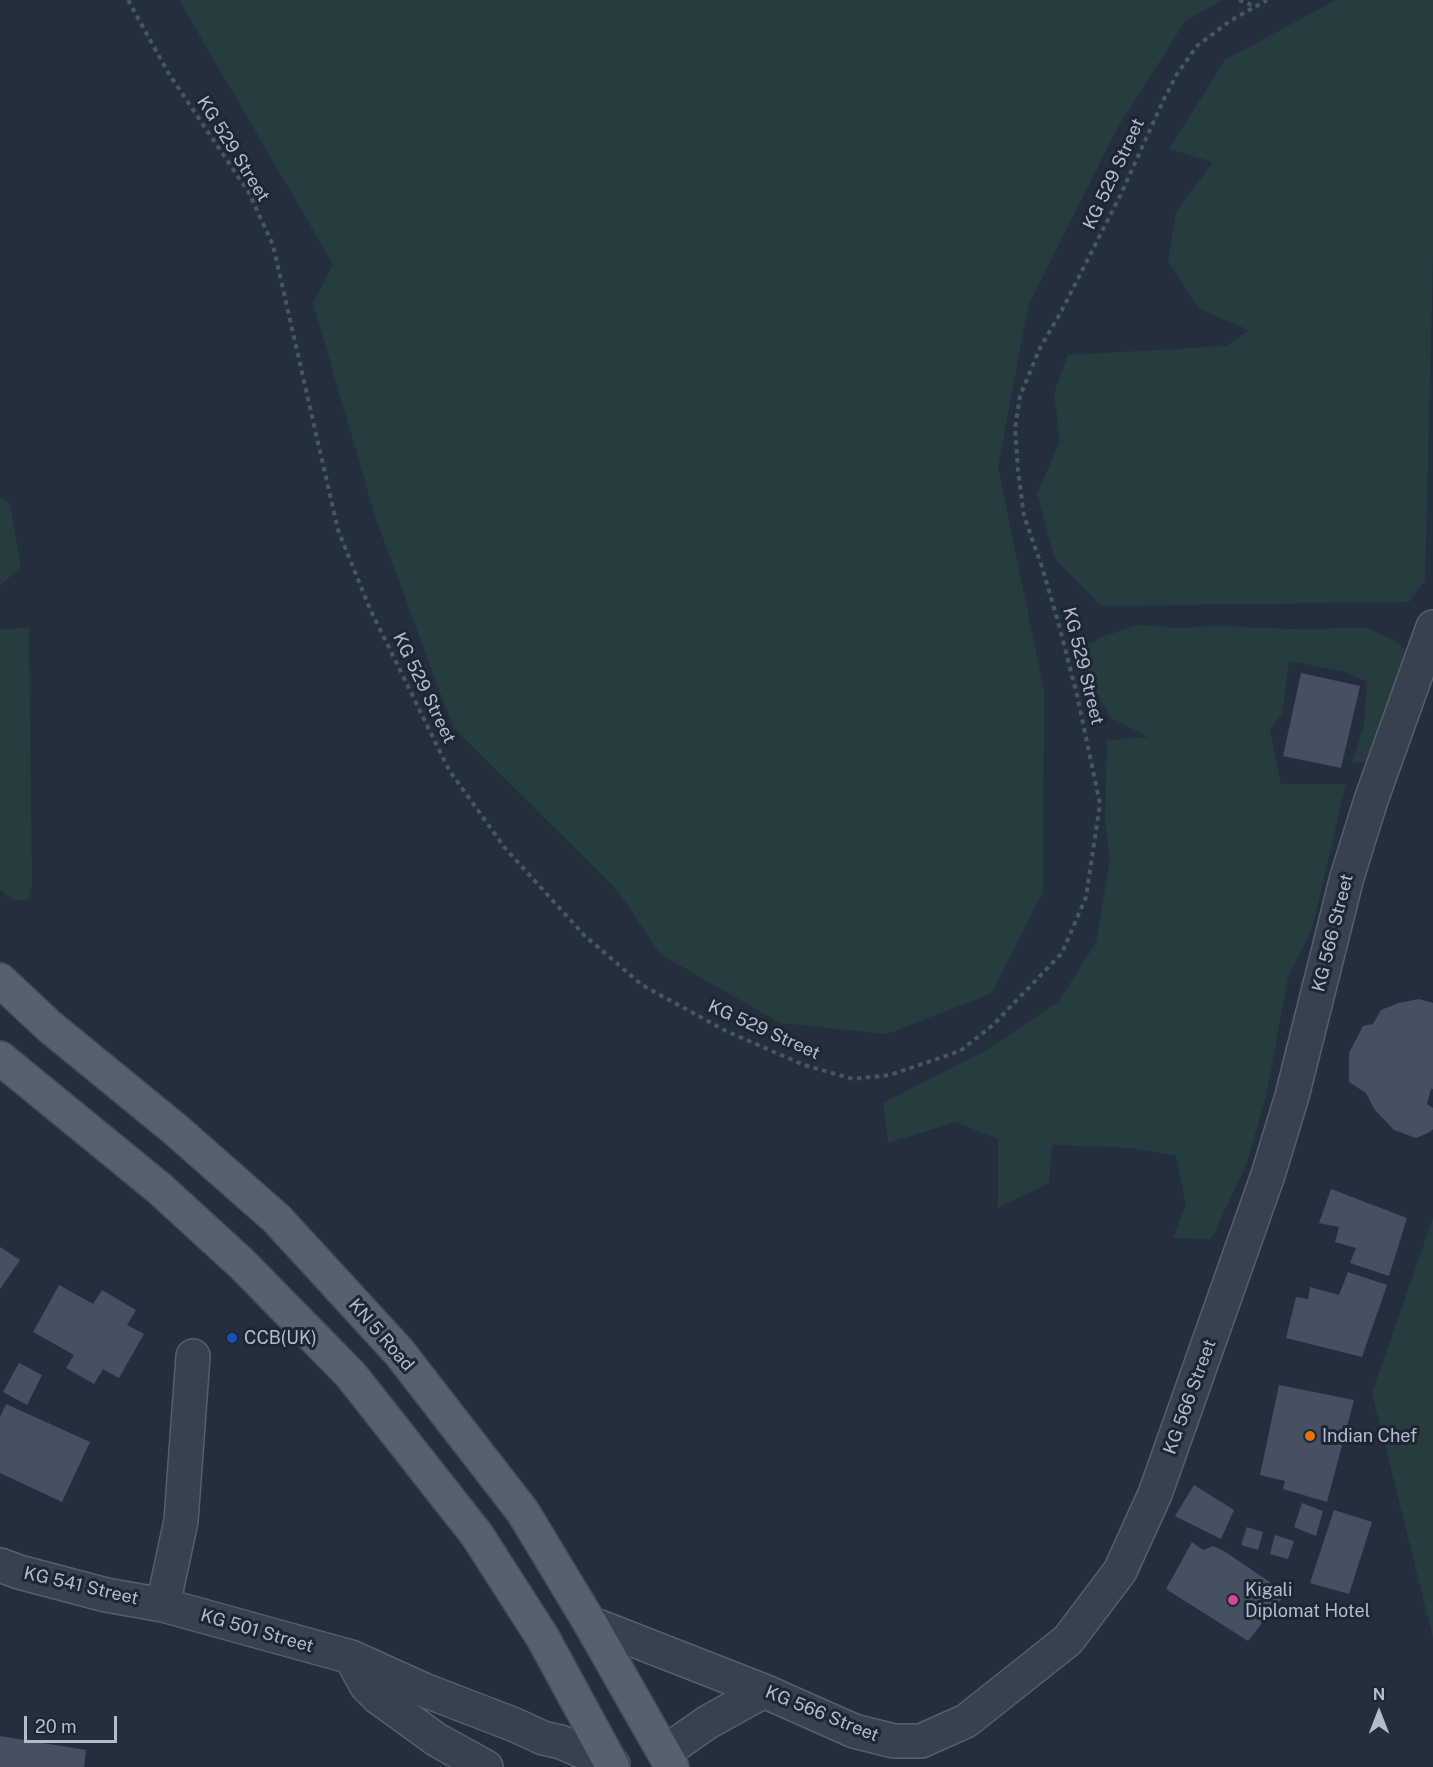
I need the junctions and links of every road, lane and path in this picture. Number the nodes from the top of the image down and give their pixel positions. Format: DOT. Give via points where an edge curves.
graph roads {
  1 [pos="128,0"];
  2 [pos="1239,0"];
  3 [pos="1267,0"];
  4 [pos="1256,7"];
  5 [pos="1433,627"];
  6 [pos="0,980"];
  7 [pos="0,1058"];
  8 [pos="193,1356"];
  9 [pos="0,1565"];
  10 [pos="163,1605"];
  11 [pos="590,1623"];
  12 [pos="351,1657"];
  13 [pos="764,1691"];
  14 [pos="668,1760"];
  15 [pos="613,1766"];
  16 [pos="486,1767"];
  1 -- 4 [label="path, KG 529 Street" via="169,74 249,193 273,245 338,530 370,609 449,770 505,848 584,935 642,985 726,1031 804,1065 853,1079 891,1076 960,1051 1062,953 1086,897 1100,804 1059,625 1024,516 1016,429 1020,396 1040,348 1120,196 1177,74 1197,46"];
  2 -- 4 [label="path"];
  3 -- 4 [label="path, KG 529 Street"];
  5 -- 13 [label="street, KG 566 Street" via="1347,877 1268,1175 1155,1494 1120,1571 1068,1640 966,1721 921,1741 894,1741 854,1731"];
  6 -- 11 [label="main road, KN 5 Road" via="277,1219 399,1352 523,1512"];
  7 -- 15 [label="main road" via="159,1188 242,1264 351,1375 477,1535 543,1638"];
  8 -- 10 [label="street" via="181,1521"];
  9 -- 10 [label="street, KG 541 Street" via="96,1592"];
  10 -- 12 [label="street, KG 501 Street"];
  11 -- 13 [label="street, KG 566 Street"];
  11 -- 14 [label="main road, KN 5 Road"];
  12 -- 15 [label="street, KG 501 Street"];
  12 -- 16 [label="street" via="366,1685 379,1698 437,1740"];
  13 -- 14 [label="street" via="708,1722"];
}
